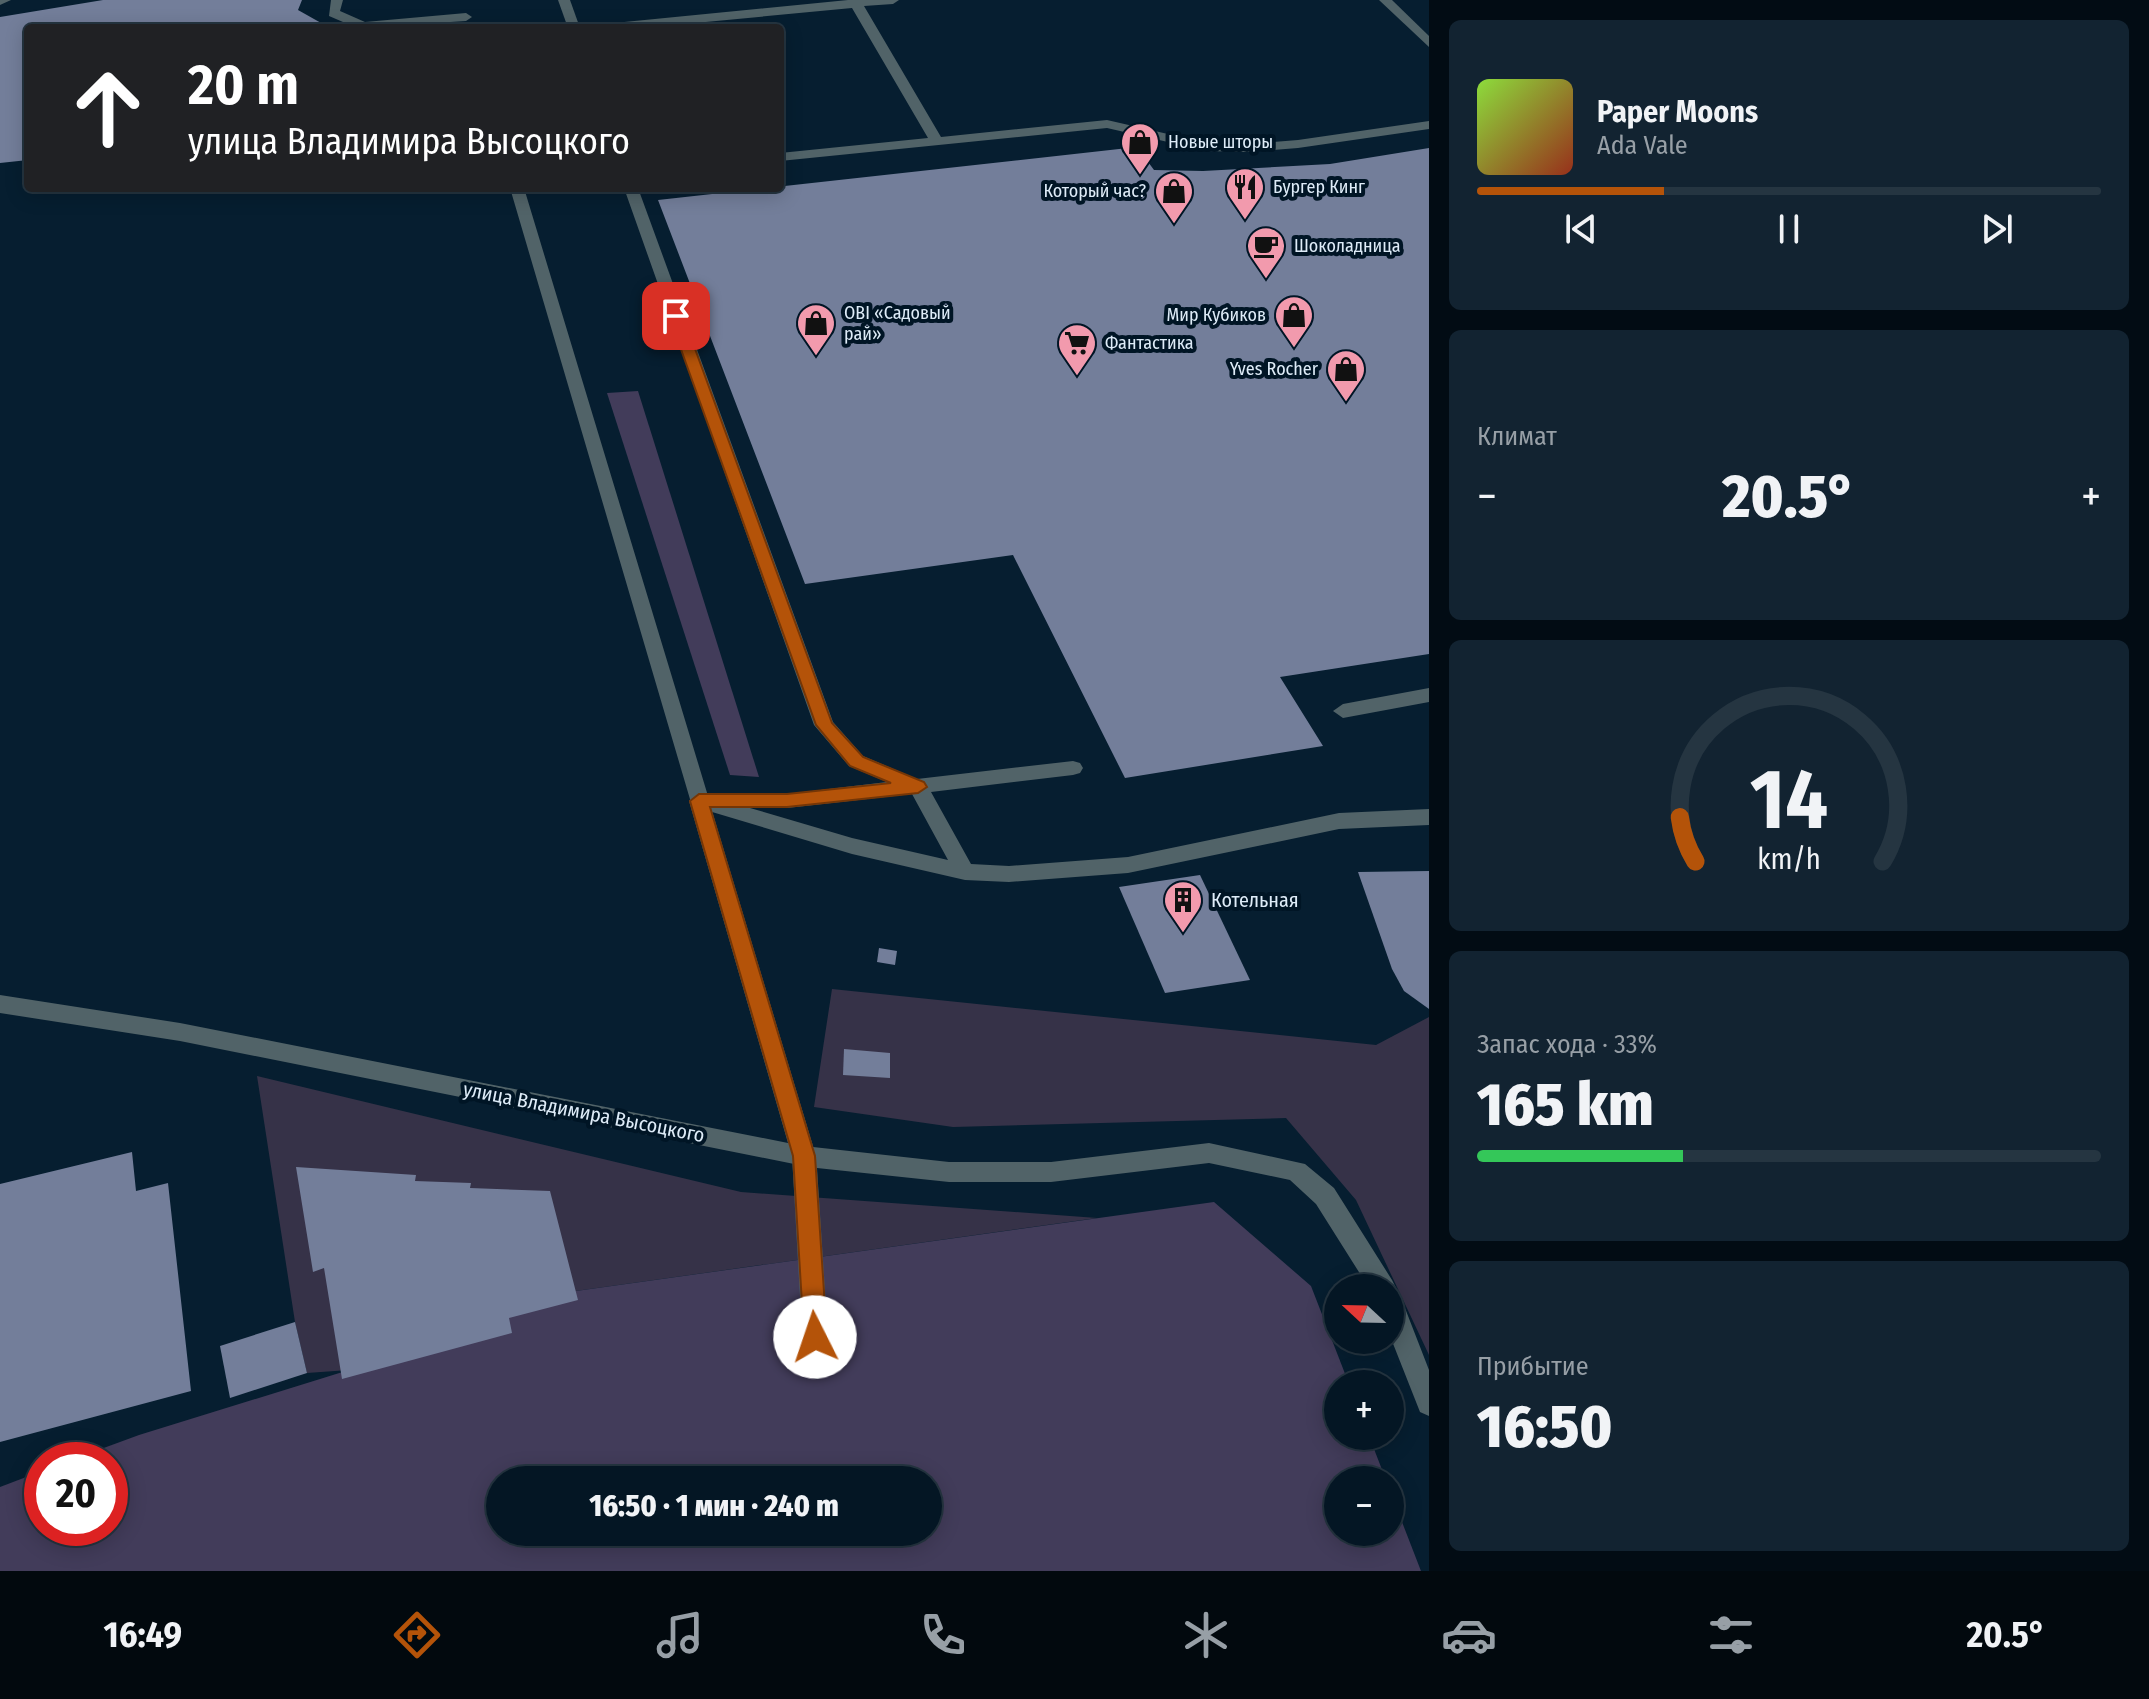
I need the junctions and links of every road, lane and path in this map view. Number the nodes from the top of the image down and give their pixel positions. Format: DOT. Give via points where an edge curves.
graph roads {
  1 [pos="337,0"];
  2 [pos="462,0"];
  3 [pos="564,0"];
  4 [pos="893,0"];
  5 [pos="1385,0"];
  6 [pos="855,2"];
  7 [pos="468,22"];
  8 [pos="358,24"];
  9 [pos="416,24"];
  10 [pos="573,24"];
  11 [pos="643,24"];
  12 [pos="1429,43"];
  13 [pos="1429,125"];
  14 [pos="936,140"];
  15 [pos="784,157"];
  16 [pos="518,192"];
  17 [pos="632,192"];
  18 [pos="1429,695"];
  19 [pos="1343,711"];
  20 [pos="1073,768"];
  21 [pos="918,787"];
  22 [pos="699,801"];
  23 [pos="1429,817"];
  24 [pos="965,872"];
  25 [pos="0,1004"];
  26 [pos="804,1156"];
  27 [pos="1374,1274"];
  28 [pos="1404,1339"];
  29 [pos="817,1367"];
  30 [pos="1429,1403"];
  1 -- 8 [label="street" via="333,13"];
  2 -- 7 [label="street"];
  3 -- 10 [label="street"];
  4 -- 6 [label="street"];
  5 -- 12 [label="street"];
  6 -- 11 [label="street"];
  6 -- 14 [label="street"];
  7 -- 9 [label="street"];
  13 -- 14 [label="street" via="1256,147 1188,144 1107,124"];
  14 -- 15 [label="street"];
  16 -- 22 [label="street"];
  17 -- 21 [label="street" via="824,725 856,761"];
  18 -- 19 [label="street"];
  20 -- 21 [label="street"];
  21 -- 22 [label="street" via="787,801"];
  21 -- 24 [label="street"];
  22 -- 24 [label="street" via="852,846"];
  22 -- 26 [label="street"];
  23 -- 24 [label="street" via="1339,821 1128,865"];
  25 -- 26 [label="street, улица Владимира Высоцкого" via="180,1032"];
  26 -- 27 [label="street, улица Владимира Высоцкого" via="949,1172 1051,1172 1209,1153 1297,1171 1325,1196"];
  26 -- 29 [label="street"];
  28 -- 30 [label="street"];
}
